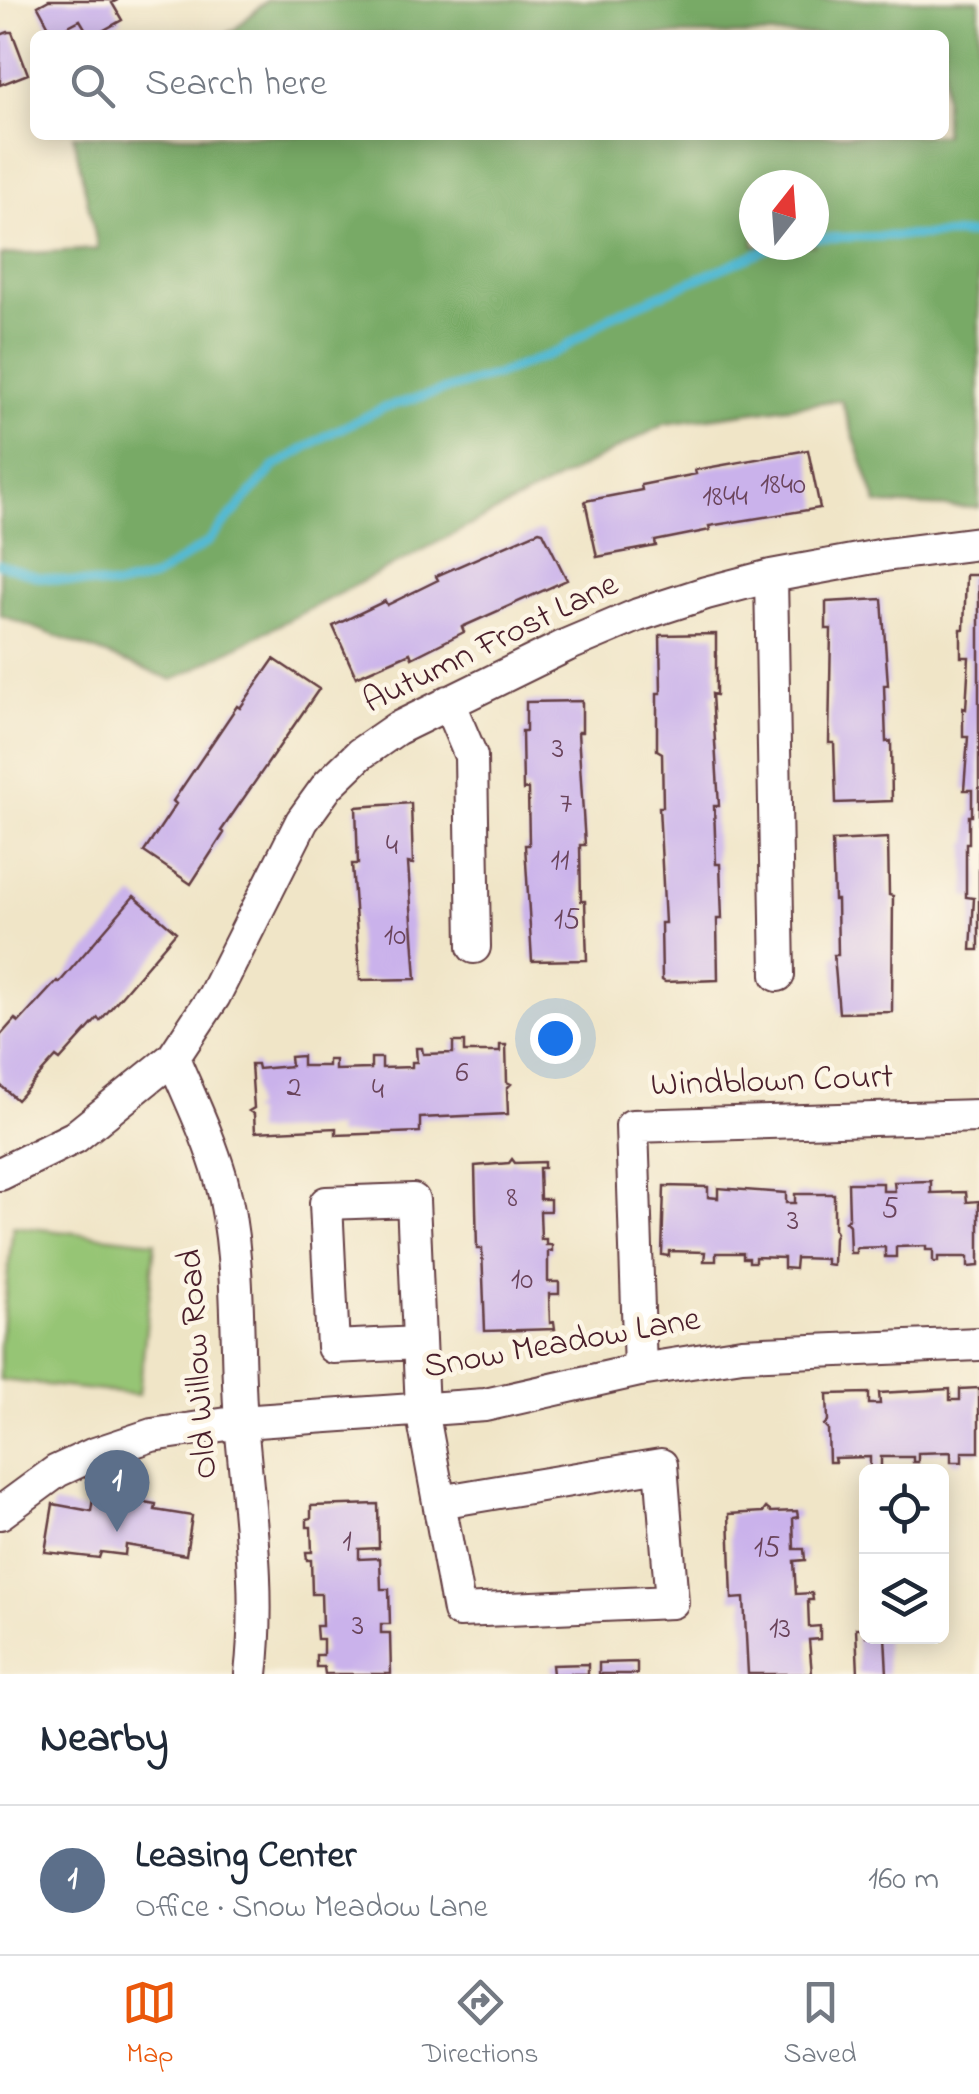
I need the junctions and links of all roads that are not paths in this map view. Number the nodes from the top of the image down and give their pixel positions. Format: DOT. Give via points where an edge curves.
graph roads {
  1 [pos="979,542"];
  2 [pos="771,576"];
  3 [pos="448,702"];
  4 [pos="474,946"];
  5 [pos="778,975"];
  6 [pos="173,1058"];
  7 [pos="979,1116"];
  8 [pos="0,1174"];
  9 [pos="419,1343"];
  10 [pos="979,1344"];
  11 [pos="640,1370"];
  12 [pos="422,1410"];
  13 [pos="242,1422"];
  14 [pos="439,1502"];
  15 [pos="0,1513"];
  16 [pos="251,1674"];
  1 -- 2 [label="street, Autumn Frost Lane"];
  2 -- 3 [label="street, Autumn Frost Lane" via="638,615"];
  2 -- 5 [label="street"];
  3 -- 4 [label="street" via="471,756"];
  3 -- 6 [label="street, Autumn Frost Lane" via="396,729 328,785 302,821 214,996"];
  6 -- 8 [label="street, Autumn Frost Lane" via="75,1138"];
  6 -- 13 [label="street, Old Willow Road" via="221,1180 231,1232"];
  7 -- 11 [label="street, Windblown Court" via="632,1126"];
  9 -- 9 [label="street" via="412,1200 326,1203 332,1347"];
  9 -- 12 [label="street"];
  10 -- 11 [label="street, Snow Meadow Lane" via="742,1354"];
  11 -- 12 [label="street, Snow Meadow Lane" via="484,1406"];
  12 -- 13 [label="street, Snow Meadow Lane"];
  12 -- 14 [label="street"];
  13 -- 15 [label="street, Snow Meadow Lane" via="152,1435 92,1455 57,1471"];
  13 -- 16 [label="street, Old Willow Road" via="256,1574"];
  14 -- 14 [label="street" via="661,1465 672,1602 459,1611"];
}
